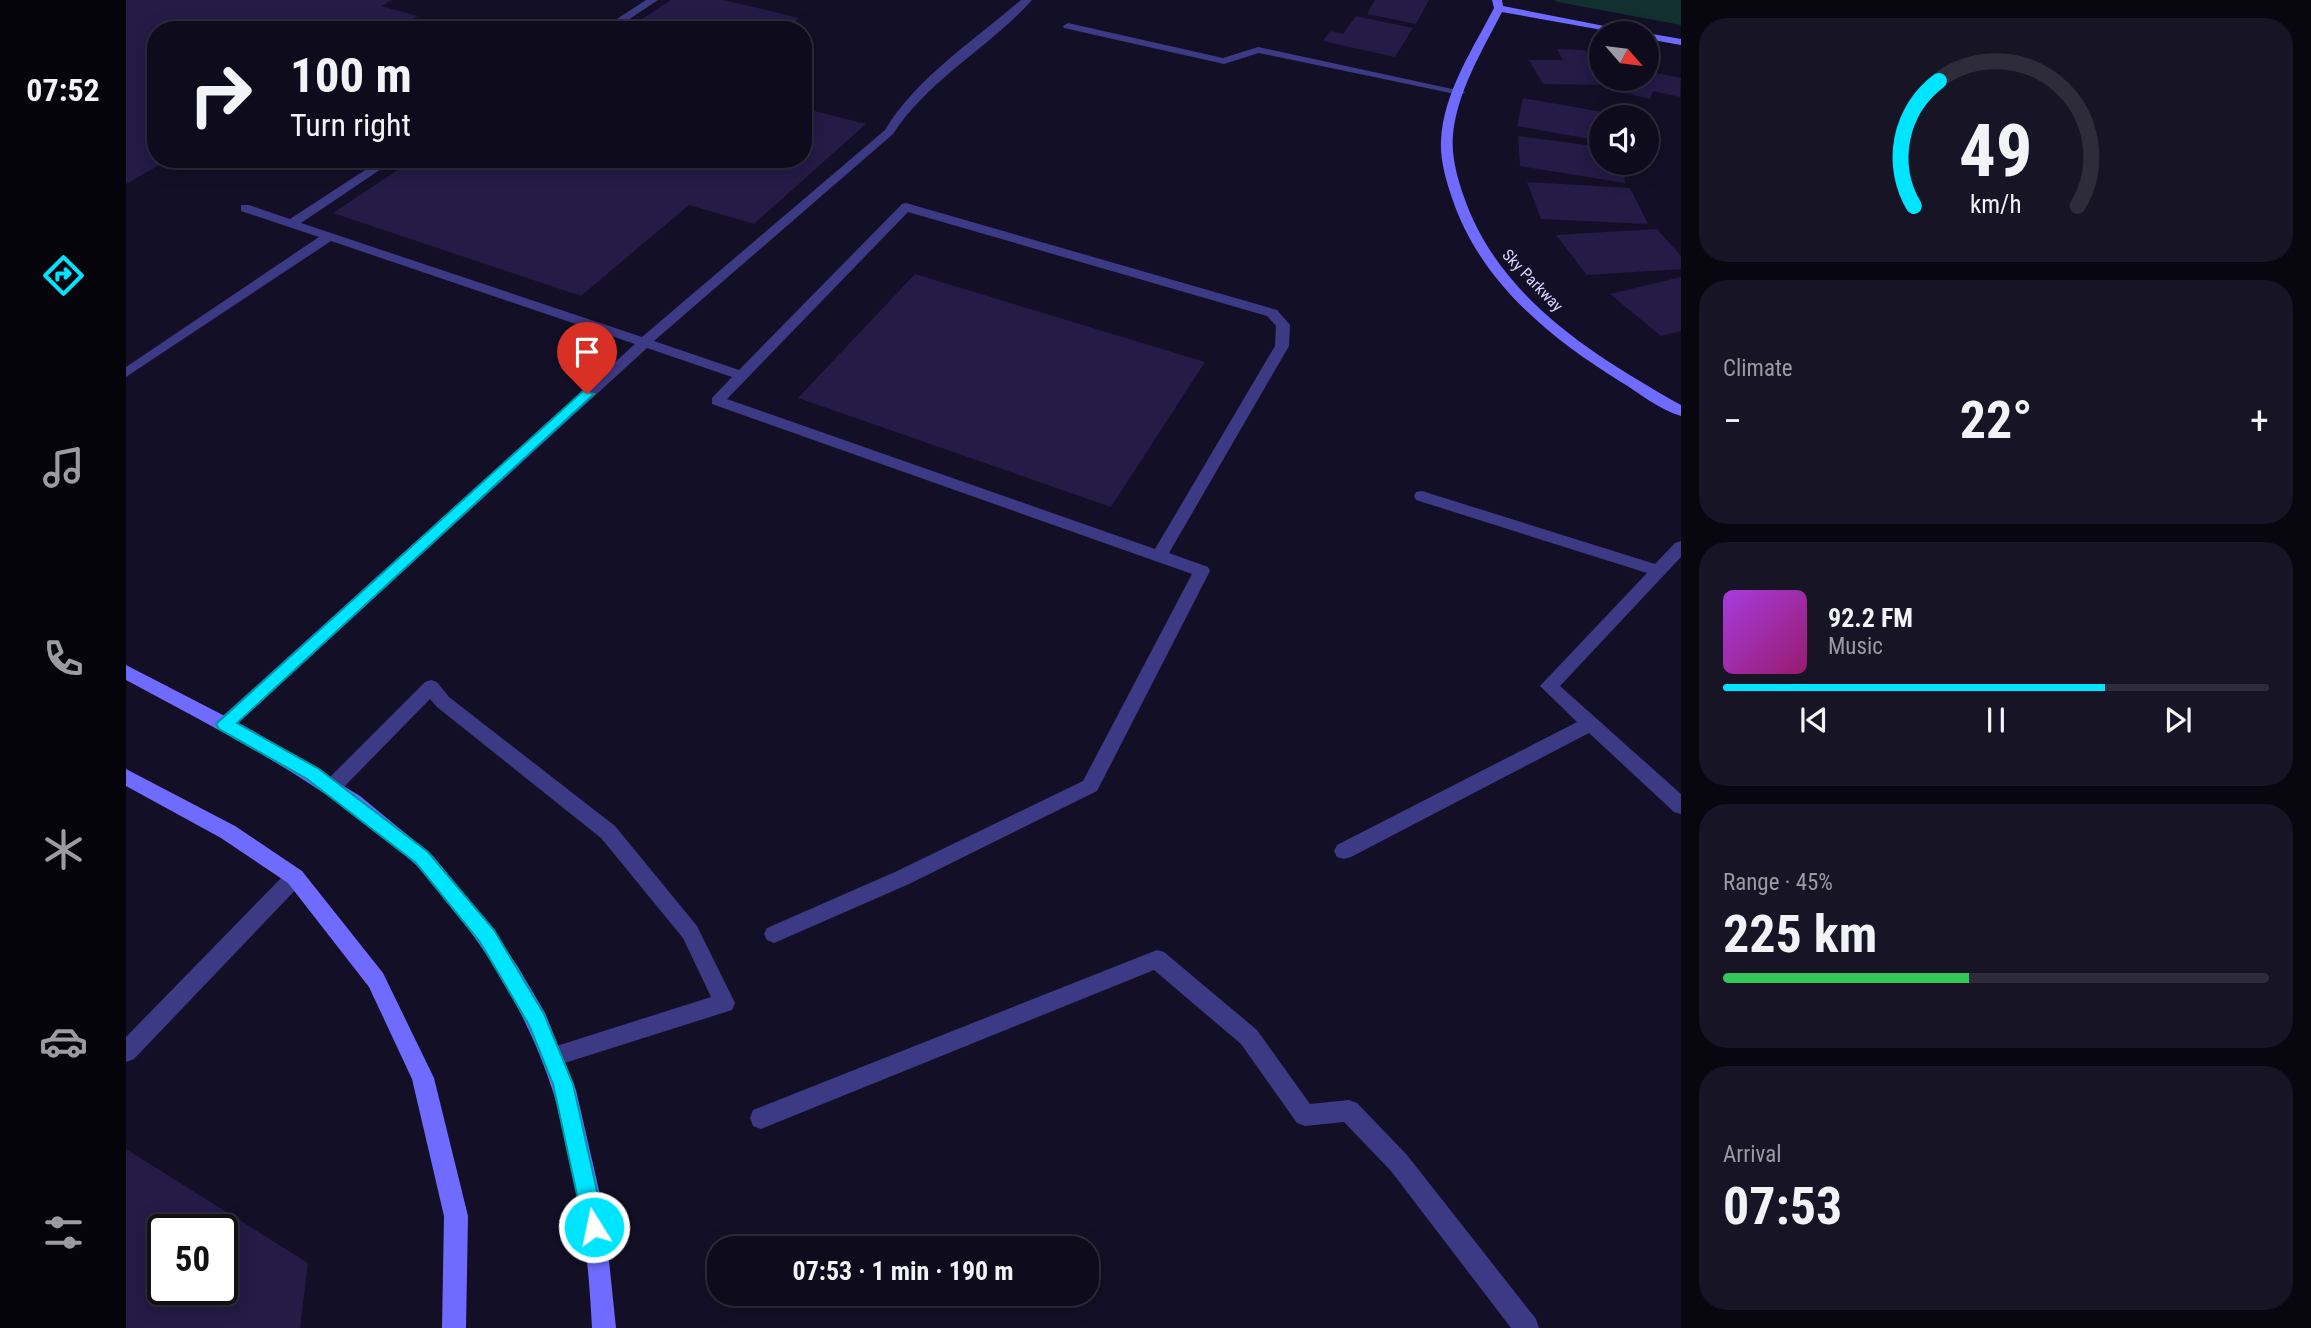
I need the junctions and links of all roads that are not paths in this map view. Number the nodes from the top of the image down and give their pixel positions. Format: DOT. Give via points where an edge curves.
graph roads {
  1 [pos="653,0"];
  2 [pos="1025,0"];
  3 [pos="1498,4"];
  4 [pos="619,21"];
  5 [pos="1589,23"];
  6 [pos="1068,26"];
  7 [pos="1659,38"];
  8 [pos="1681,42"];
  9 [pos="1460,92"];
  10 [pos="376,168"];
  11 [pos="245,208"];
  12 [pos="291,224"];
  13 [pos="328,237"];
  14 [pos="645,342"];
  15 [pos="126,373"];
  16 [pos="741,375"];
  17 [pos="1681,411"];
  18 [pos="1422,496"];
  19 [pos="1681,547"];
  20 [pos="1159,556"];
  21 [pos="1656,570"];
  22 [pos="126,672"];
  23 [pos="225,724"];
  24 [pos="1590,724"];
  25 [pos="126,777"];
  26 [pos="332,787"];
  27 [pos="1681,806"];
  28 [pos="1344,851"];
  29 [pos="295,877"];
  30 [pos="774,934"];
  31 [pos="126,1052"];
  32 [pos="552,1056"];
  33 [pos="761,1118"];
  34 [pos="454,1328"];
  35 [pos="604,1328"];
  36 [pos="1527,1328"];
  1 -- 4 [label="lane"];
  2 -- 14 [label="lane" via="893,121 889,132"];
  3 -- 5 [label="main road"];
  3 -- 9 [label="main road, Sky Parkway"];
  6 -- 9 [label="lane" via="1224,61 1258,50"];
  7 -- 8 [label="main road"];
  9 -- 17 [label="main road, Sky Parkway" via="1449,120 1447,154 1469,233 1501,276 1546,321 1618,376"];
  10 -- 12 [label="lane"];
  11 -- 12 [label="lane"];
  12 -- 13 [label="lane"];
  13 -- 14 [label="lane"];
  13 -- 15 [label="lane"];
  14 -- 16 [label="lane"];
  14 -- 23 [label="lane"];
  16 -- 20 [label="lane" via="717,401"];
  16 -- 20 [label="lane" via="905,208 1272,313 1283,325 1282,346"];
  18 -- 21 [label="lane"];
  19 -- 21 [label="lane"];
  20 -- 30 [label="lane" via="1202,571 1090,786 902,878"];
  21 -- 24 [label="lane" via="1549,686"];
  22 -- 23 [label="main road"];
  23 -- 26 [label="main road"];
  24 -- 27 [label="lane"];
  24 -- 28 [label="lane"];
  25 -- 29 [label="main road" via="228,832"];
  26 -- 32 [label="main road" via="422,857 487,936 537,1020"];
  26 -- 32 [label="lane" via="431,687 443,702 608,832 690,932 724,1003"];
  29 -- 31 [label="lane"];
  29 -- 34 [label="main road" via="376,980 423,1078 456,1216"];
  32 -- 35 [label="main road" via="590,1200 603,1280"];
  33 -- 36 [label="lane" via="1157,959 1250,1037 1306,1115 1349,1111 1399,1163"];
}
